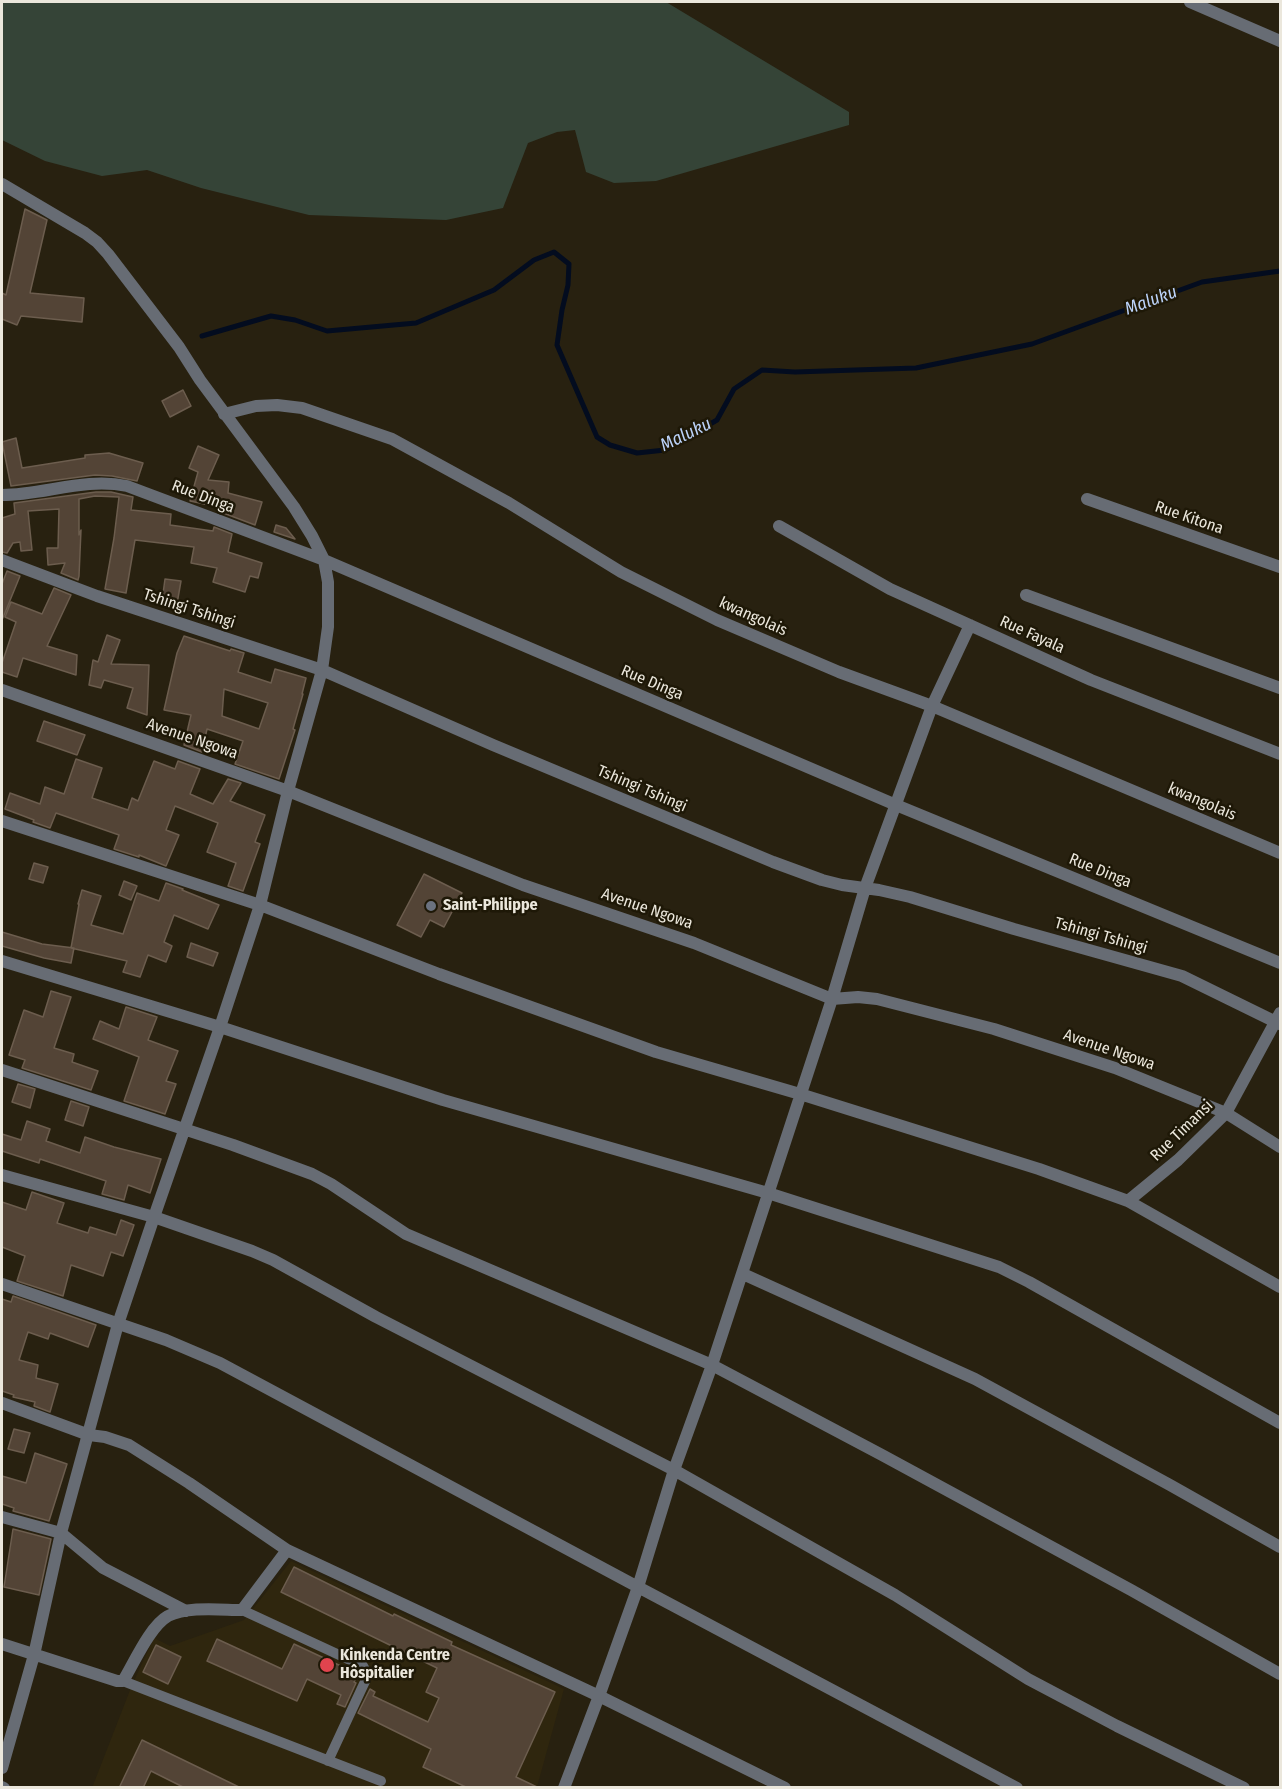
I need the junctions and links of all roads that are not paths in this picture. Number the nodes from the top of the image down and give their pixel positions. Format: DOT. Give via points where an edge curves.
graph roads {
  1 [pos="1190,2"];
  2 [pos="1281,40"];
  3 [pos="2,184"];
  4 [pos="224,414"];
  5 [pos="2,495"];
  6 [pos="1087,499"];
  7 [pos="779,526"];
  8 [pos="2,560"];
  9 [pos="324,560"];
  10 [pos="1281,567"];
  11 [pos="1026,595"];
  12 [pos="970,625"];
  13 [pos="322,670"];
  14 [pos="1281,688"];
  15 [pos="2,690"];
  16 [pos="932,706"];
  17 [pos="1281,754"];
  18 [pos="288,790"];
  19 [pos="896,805"];
  20 [pos="2,821"];
  21 [pos="1281,853"];
  22 [pos="865,888"];
  23 [pos="260,905"];
  24 [pos="2,961"];
  25 [pos="1281,963"];
  26 [pos="832,999"];
  27 [pos="1279,1020"];
  28 [pos="220,1027"];
  29 [pos="2,1070"];
  30 [pos="800,1094"];
  31 [pos="1226,1113"];
  32 [pos="185,1131"];
  33 [pos="1281,1147"];
  34 [pos="2,1175"];
  35 [pos="768,1193"];
  36 [pos="1128,1201"];
  37 [pos="154,1217"];
  38 [pos="743,1274"];
  39 [pos="2,1284"];
  40 [pos="1281,1287"];
  41 [pos="118,1324"];
  42 [pos="712,1365"];
  43 [pos="2,1403"];
  44 [pos="1281,1423"];
  45 [pos="88,1435"];
  46 [pos="674,1470"];
  47 [pos="2,1516"];
  48 [pos="61,1533"];
  49 [pos="1281,1547"];
  50 [pos="286,1550"];
  51 [pos="638,1587"];
  52 [pos="242,1610"];
  53 [pos="186,1611"];
  54 [pos="2,1644"];
  55 [pos="34,1655"];
  56 [pos="1281,1674"];
  57 [pos="123,1682"];
  58 [pos="599,1696"];
  59 [pos="328,1761"];
  60 [pos="2,1767"];
  61 [pos="381,1781"];
  62 [pos="566,1787"];
  63 [pos="785,1788"];
  64 [pos="1017,1788"];
  65 [pos="1244,1788"];
  1 -- 2 [label="street"];
  3 -- 4 [label="street" via="97,242"];
  4 -- 9 [label="street" via="294,507"];
  4 -- 16 [label="street, kwangolais" via="256,406 302,408 392,439 509,503 621,572 717,620"];
  5 -- 9 [label="street, Rue Dinga" via="114,483"];
  6 -- 10 [label="street, Rue Kitona"];
  7 -- 12 [label="street, Rue Fayala" via="879,583"];
  8 -- 13 [label="street, Tshingi Tshingi" via="97,596"];
  9 -- 13 [label="street" via="329,609"];
  9 -- 19 [label="street, Rue Dinga"];
  11 -- 14 [label="street"];
  12 -- 16 [label="street"];
  12 -- 17 [label="street, Rue Fayala" via="1091,680"];
  13 -- 18 [label="street"];
  13 -- 22 [label="street, Tshingi Tshingi" via="773,862 842,885"];
  15 -- 18 [label="street, Avenue Ngowa"];
  16 -- 19 [label="street"];
  16 -- 21 [label="street, kwangolais"];
  18 -- 23 [label="street"];
  18 -- 26 [label="street, Avenue Ngowa" via="523,885 694,943"];
  19 -- 22 [label="street"];
  19 -- 25 [label="street, Rue Dinga"];
  20 -- 23 [label="street"];
  22 -- 26 [label="street"];
  22 -- 27 [label="street, Tshingi Tshingi" via="910,897 1182,976"];
  23 -- 28 [label="street"];
  23 -- 30 [label="street" via="656,1052"];
  24 -- 28 [label="street"];
  26 -- 30 [label="street"];
  26 -- 31 [label="street, Avenue Ngowa" via="877,999 994,1029 1115,1068"];
  27 -- 31 [label="street, Rue Timansi"];
  28 -- 32 [label="street"];
  28 -- 35 [label="street" via="443,1100"];
  29 -- 32 [label="street"];
  30 -- 35 [label="street"];
  30 -- 36 [label="street"];
  31 -- 33 [label="street, Avenue Ngowa"];
  31 -- 36 [label="street, Rue Timansi" via="1178,1161"];
  32 -- 37 [label="street"];
  32 -- 42 [label="street" via="312,1174 406,1234"];
  34 -- 37 [label="street"];
  35 -- 38 [label="street"];
  35 -- 44 [label="street" via="999,1267"];
  36 -- 40 [label="street"];
  37 -- 41 [label="street"];
  37 -- 46 [label="street" via="273,1260"];
  38 -- 42 [label="street"];
  38 -- 49 [label="street" via="975,1379"];
  39 -- 41 [label="street"];
  41 -- 45 [label="street"];
  41 -- 51 [label="street" via="220,1363"];
  42 -- 46 [label="street"];
  42 -- 56 [label="street"];
  43 -- 45 [label="street"];
  45 -- 48 [label="street"];
  45 -- 50 [label="street" via="129,1445"];
  46 -- 51 [label="street"];
  46 -- 65 [label="street" via="896,1595 1028,1679"];
  47 -- 48 [label="street"];
  48 -- 53 [label="street" via="103,1568"];
  48 -- 55 [label="street"];
  50 -- 52 [label="street"];
  50 -- 58 [label="street"];
  51 -- 58 [label="street"];
  51 -- 64 [label="street"];
  52 -- 53 [label="street"];
  52 -- 59 [label="lane" via="366,1670 368,1675"];
  53 -- 57 [label="street" via="167,1617 154,1629"];
  54 -- 55 [label="street"];
  55 -- 57 [label="street"];
  55 -- 60 [label="street"];
  57 -- 59 [label="lane"];
  58 -- 62 [label="street"];
  58 -- 63 [label="street"];
  59 -- 61 [label="lane"];
}
